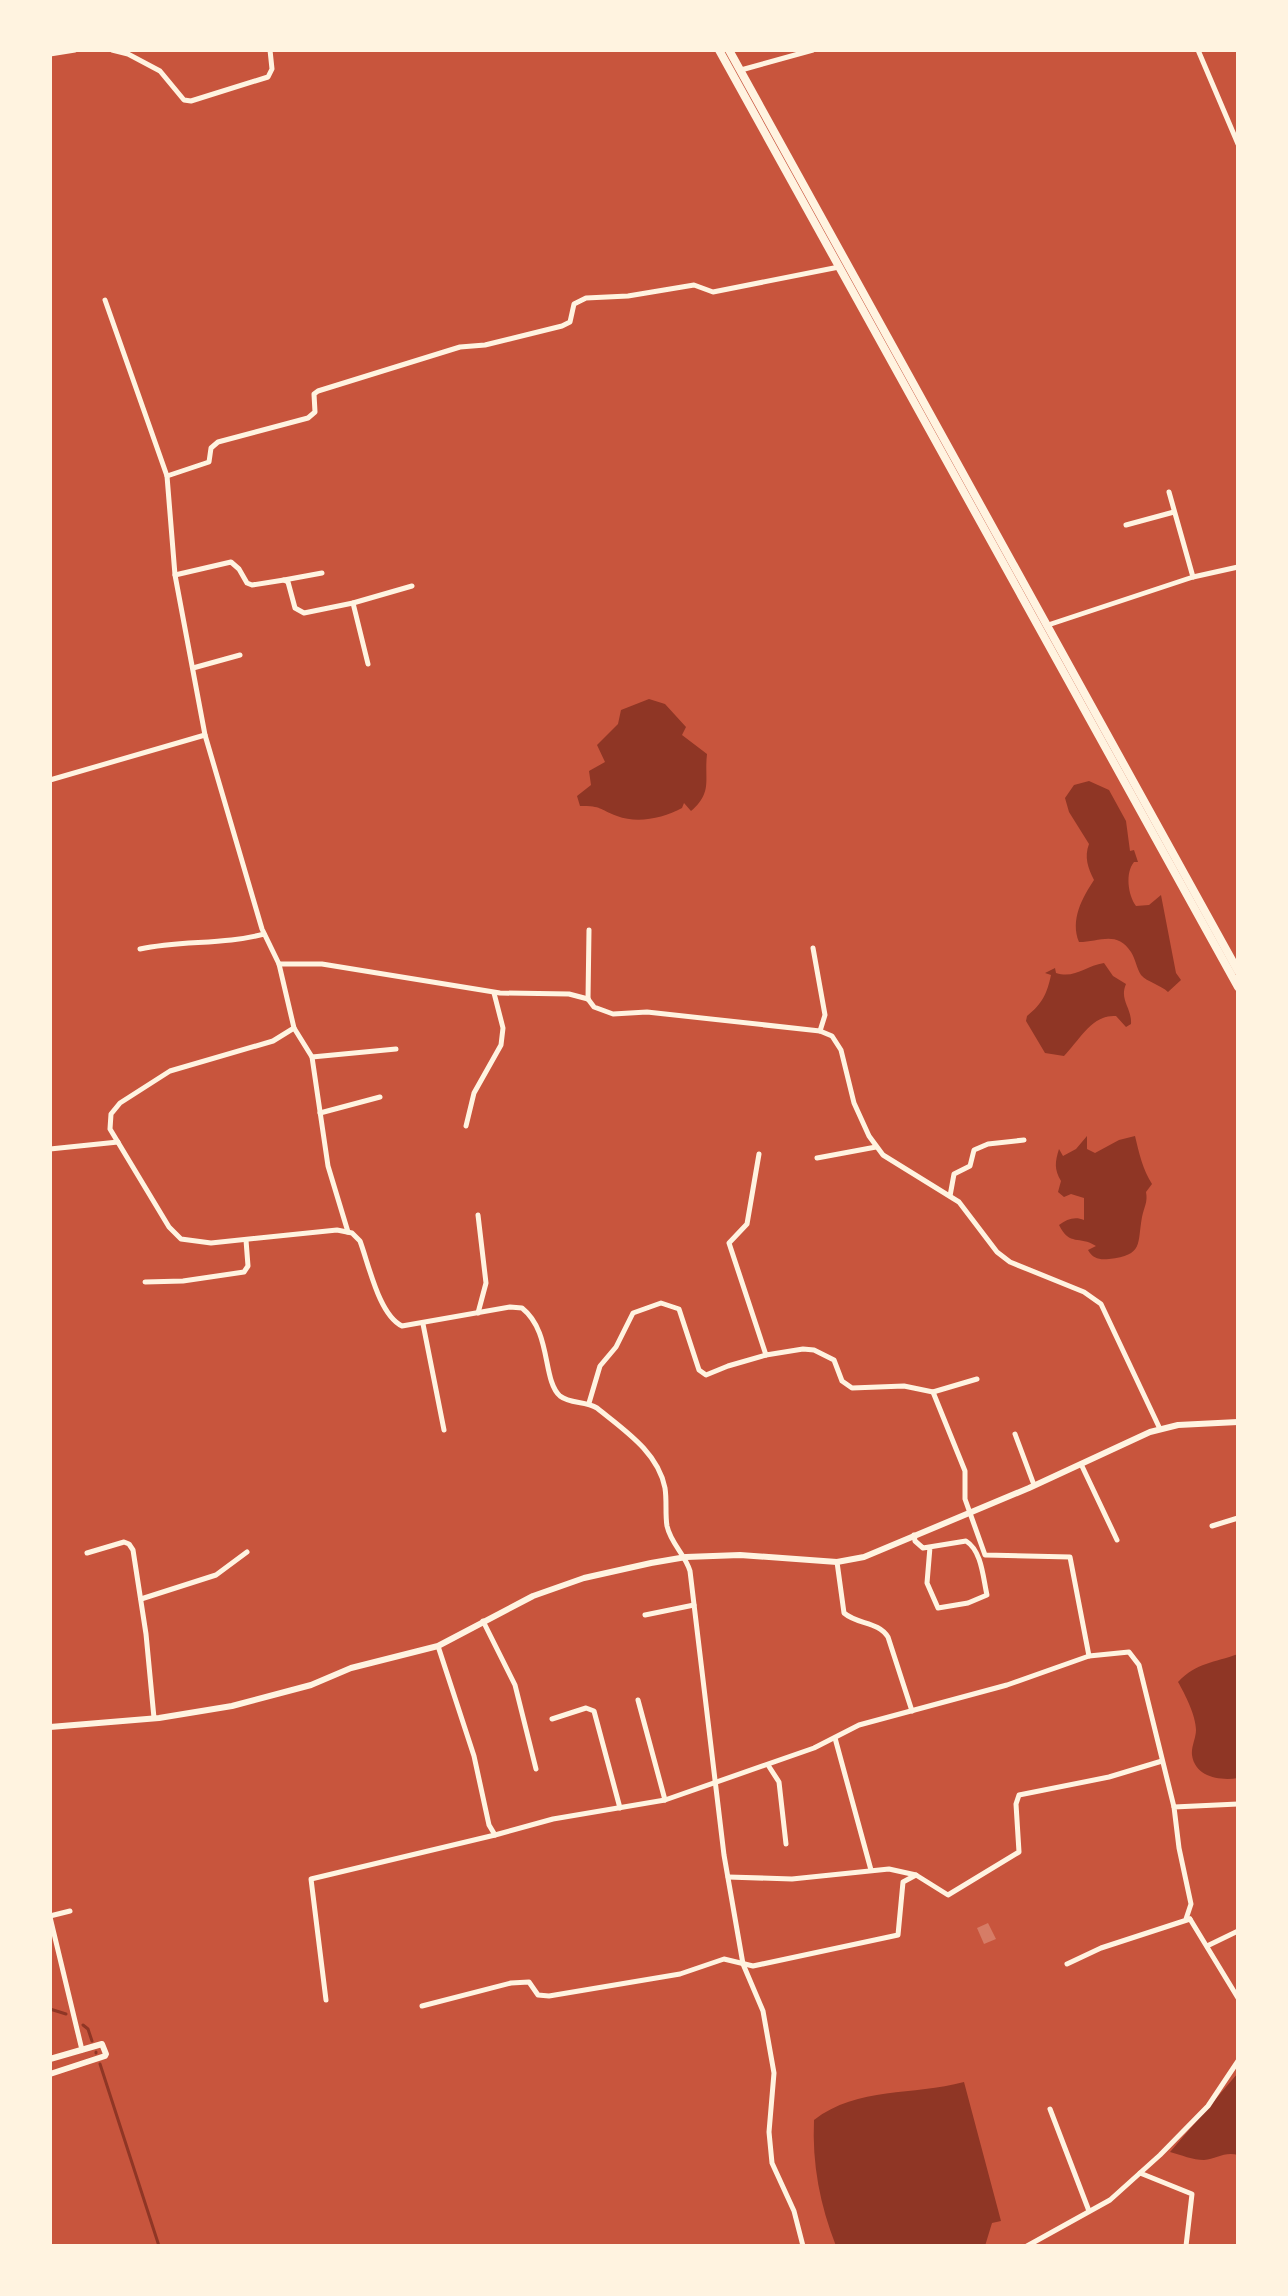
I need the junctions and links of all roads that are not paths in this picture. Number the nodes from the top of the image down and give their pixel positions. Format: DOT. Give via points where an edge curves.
graph roads {
  1 [pos="75,50"];
  2 [pos="112,50"];
  3 [pos="270,50"];
  4 [pos="719,50"];
  5 [pos="729,50"];
  6 [pos="813,50"];
  7 [pos="1198,50"];
  8 [pos="50,54"];
  9 [pos="736,71"];
  10 [pos="1238,144"];
  11 [pos="840,267"];
  12 [pos="105,300"];
  13 [pos="167,476"];
  14 [pos="1169,492"];
  15 [pos="1174,512"];
  16 [pos="1126,525"];
  17 [pos="1238,567"];
  18 [pos="322,573"];
  19 [pos="175,575"];
  20 [pos="1193,577"];
  21 [pos="284,580"];
  22 [pos="412,586"];
  23 [pos="353,603"];
  24 [pos="1047,626"];
  25 [pos="240,655"];
  26 [pos="368,664"];
  27 [pos="193,668"];
  28 [pos="205,735"];
  29 [pos="50,780"];
  30 [pos="589,930"];
  31 [pos="264,934"];
  32 [pos="813,948"];
  33 [pos="140,949"];
  34 [pos="279,964"];
  35 [pos="1238,971"];
  36 [pos="1238,987"];
  37 [pos="494,993"];
  38 [pos="588,999"];
  39 [pos="294,1028"];
  40 [pos="820,1031"];
  41 [pos="396,1049"];
  42 [pos="312,1057"];
  43 [pos="380,1097"];
  44 [pos="320,1113"];
  45 [pos="466,1126"];
  46 [pos="1024,1140"];
  47 [pos="118,1142"];
  48 [pos="876,1147"];
  49 [pos="50,1149"];
  50 [pos="759,1154"];
  51 [pos="817,1158"];
  52 [pos="950,1196"];
  53 [pos="478,1215"];
  54 [pos="348,1232"];
  55 [pos="246,1240"];
  56 [pos="145,1282"];
  57 [pos="478,1313"];
  58 [pos="423,1324"];
  59 [pos="766,1355"];
  60 [pos="977,1379"];
  61 [pos="933,1392"];
  62 [pos="589,1403"];
  63 [pos="1238,1422"];
  64 [pos="1160,1429"];
  65 [pos="444,1430"];
  66 [pos="1015,1434"];
  67 [pos="1081,1464"];
  68 [pos="1034,1485"];
  69 [pos="969,1512"];
  70 [pos="1238,1518"];
  71 [pos="1212,1526"];
  72 [pos="914,1534"];
  73 [pos="1117,1540"];
  74 [pos="930,1547"];
  75 [pos="247,1552"];
  76 [pos="87,1553"];
  77 [pos="686,1557"];
  78 [pos="837,1562"];
  79 [pos="141,1599"];
  80 [pos="694,1605"];
  81 [pos="645,1615"];
  82 [pos="483,1621"];
  83 [pos="438,1646"];
  84 [pos="1089,1656"];
  85 [pos="638,1700"];
  86 [pos="912,1711"];
  87 [pos="154,1718"];
  88 [pos="552,1719"];
  89 [pos="50,1727"];
  90 [pos="835,1738"];
  91 [pos="1162,1761"];
  92 [pos="768,1765"];
  93 [pos="536,1769"];
  94 [pos="715,1784"];
  95 [pos="665,1800"];
  96 [pos="1238,1804"];
  97 [pos="1174,1807"];
  98 [pos="620,1808"];
  99 [pos="495,1835"];
  100 [pos="786,1844"];
  101 [pos="871,1870"];
  102 [pos="916,1875"];
  103 [pos="728,1877"];
  104 [pos="70,1911"];
  105 [pos="50,1916"];
  106 [pos="1190,1919"];
  107 [pos="1238,1931"];
  108 [pos="1207,1946"];
  109 [pos="743,1964"];
  110 [pos="1067,1964"];
  111 [pos="1238,1998"];
  112 [pos="326,2000"];
  113 [pos="422,2006"];
  114 [pos="82,2050"];
  115 [pos="50,2059"];
  116 [pos="1238,2061"];
  117 [pos="50,2074"];
  118 [pos="1050,2109"];
  119 [pos="1140,2173"];
  120 [pos="1089,2211"];
  121 [pos="803,2246"];
  122 [pos="1027,2246"];
  123 [pos="1186,2246"];
  1 -- 8 [label="street"];
  2 -- 3 [label="street" via="160,71 184,100 191,101 268,77"];
  4 -- 9 [label="main road"];
  5 -- 9 [label="main road"];
  6 -- 9 [label="street"];
  7 -- 10 [label="street"];
  9 -- 11 [label="main road"];
  9 -- 24 [label="main road"];
  11 -- 13 [label="street" via="713,292 694,285 581,299 574,304 570,322 562,326 460,347 318,391 315,412 308,418 218,442 209,462"];
  11 -- 36 [label="main road"];
  12 -- 13 [label="street"];
  13 -- 19 [label="street"];
  14 -- 15 [label="street"];
  15 -- 16 [label="street"];
  15 -- 20 [label="street"];
  17 -- 20 [label="street"];
  18 -- 21 [label="street"];
  19 -- 21 [label="street" via="231,562 252,585"];
  19 -- 27 [label="street"];
  20 -- 24 [label="street"];
  21 -- 23 [label="street" via="300,612"];
  22 -- 23 [label="street"];
  23 -- 26 [label="street"];
  24 -- 35 [label="main road"];
  25 -- 27 [label="street"];
  27 -- 28 [label="street"];
  28 -- 29 [label="street"];
  28 -- 31 [label="street"];
  30 -- 38 [label="street"];
  31 -- 33 [label="street"];
  31 -- 34 [label="street"];
  32 -- 40 [label="street" via="825,1015"];
  34 -- 37 [label="street" via="322,964"];
  34 -- 39 [label="street"];
  37 -- 38 [label="street"];
  37 -- 45 [label="street" via="503,1037 474,1093"];
  38 -- 40 [label="street" via="613,1014 647,1012"];
  39 -- 42 [label="street"];
  39 -- 47 [label="street" via="273,1041 170,1071 132,1094 111,1114 110,1129"];
  40 -- 48 [label="street" via="832,1036 841,1050 854,1103"];
  41 -- 42 [label="street"];
  42 -- 44 [label="street"];
  43 -- 44 [label="street"];
  44 -- 54 [label="street" via="328,1166"];
  46 -- 52 [label="street" via="974,1150 969,1167 954,1174"];
  47 -- 49 [label="street"];
  47 -- 55 [label="street" via="175,1235 211,1243"];
  48 -- 51 [label="street"];
  48 -- 52 [label="street"];
  50 -- 59 [label="street" via="747,1224 729,1243"];
  52 -- 64 [label="street" via="1010,1262 1101,1304"];
  53 -- 57 [label="street" via="486,1283"];
  54 -- 55 [label="street"];
  54 -- 58 [label="street" via="360,1241 392,1321 402,1326"];
  55 -- 56 [label="street" via="244,1272"];
  57 -- 58 [label="street"];
  57 -- 62 [label="street" via="510,1307 530,1314 557,1393 569,1401"];
  58 -- 65 [label="street"];
  59 -- 61 [label="street" via="814,1350 834,1360 842,1381 852,1388 904,1386"];
  59 -- 62 [label="street" via="702,1374 679,1309 661,1303 640,1308 600,1366"];
  60 -- 61 [label="street"];
  61 -- 69 [label="street" via="965,1471"];
  62 -- 77 [label="street" via="648,1452 664,1485 670,1536"];
  63 -- 64 [label="street"];
  64 -- 67 [label="street"];
  66 -- 68 [label="street"];
  67 -- 68 [label="street"];
  67 -- 73 [label="street"];
  68 -- 69 [label="street"];
  69 -- 72 [label="street"];
  69 -- 84 [label="street" via="985,1555 1070,1557"];
  70 -- 71 [label="street"];
  72 -- 74 [label="street" via="923,1548"];
  72 -- 78 [label="street" via="864,1557"];
  74 -- 74 [label="street" via="971,1544 987,1595 938,1608 927,1583"];
  75 -- 79 [label="street" via="216,1575"];
  76 -- 79 [label="street" via="129,1544"];
  77 -- 78 [label="street"];
  77 -- 80 [label="street"];
  77 -- 82 [label="street" via="584,1578"];
  78 -- 86 [label="street" via="844,1613 883,1629"];
  79 -- 87 [label="street"];
  80 -- 81 [label="street"];
  80 -- 94 [label="street"];
  82 -- 83 [label="street"];
  82 -- 93 [label="street" via="515,1685"];
  83 -- 87 [label="street" via="232,1706"];
  83 -- 99 [label="street"];
  84 -- 86 [label="street"];
  84 -- 91 [label="street" via="1134,1656"];
  85 -- 95 [label="street"];
  86 -- 90 [label="street" via="859,1725"];
  87 -- 89 [label="street"];
  88 -- 98 [label="street" via="586,1708 594,1711"];
  90 -- 92 [label="street"];
  90 -- 101 [label="street"];
  91 -- 97 [label="street"];
  91 -- 102 [label="street" via="1019,1795 1019,1852 948,1895"];
  92 -- 94 [label="street"];
  92 -- 100 [label="street" via="779,1782"];
  94 -- 95 [label="street"];
  94 -- 103 [label="street"];
  95 -- 98 [label="street"];
  96 -- 97 [label="street"];
  97 -- 106 [label="street"];
  98 -- 99 [label="street"];
  99 -- 112 [label="street" via="311,1879"];
  101 -- 102 [label="street"];
  101 -- 103 [label="street" via="792,1879"];
  102 -- 109 [label="street" via="903,1882 898,1935"];
  103 -- 109 [label="street"];
  104 -- 105 [label="street"];
  105 -- 114 [label="street"];
  106 -- 108 [label="street"];
  106 -- 110 [label="street"];
  107 -- 108 [label="street"];
  108 -- 111 [label="street"];
  109 -- 113 [label="street" via="724,1959 670,1976 549,1996 538,1995 525,1981"];
  109 -- 121 [label="street" via="763,2011 774,2073 772,2163"];
  114 -- 115 [label="street"];
  114 -- 117 [label="street" via="102,2044 106,2055"];
  116 -- 119 [label="street" via="1208,2106"];
  118 -- 120 [label="street"];
  119 -- 120 [label="street"];
  119 -- 123 [label="street" via="1192,2194"];
  120 -- 122 [label="street"];
}
